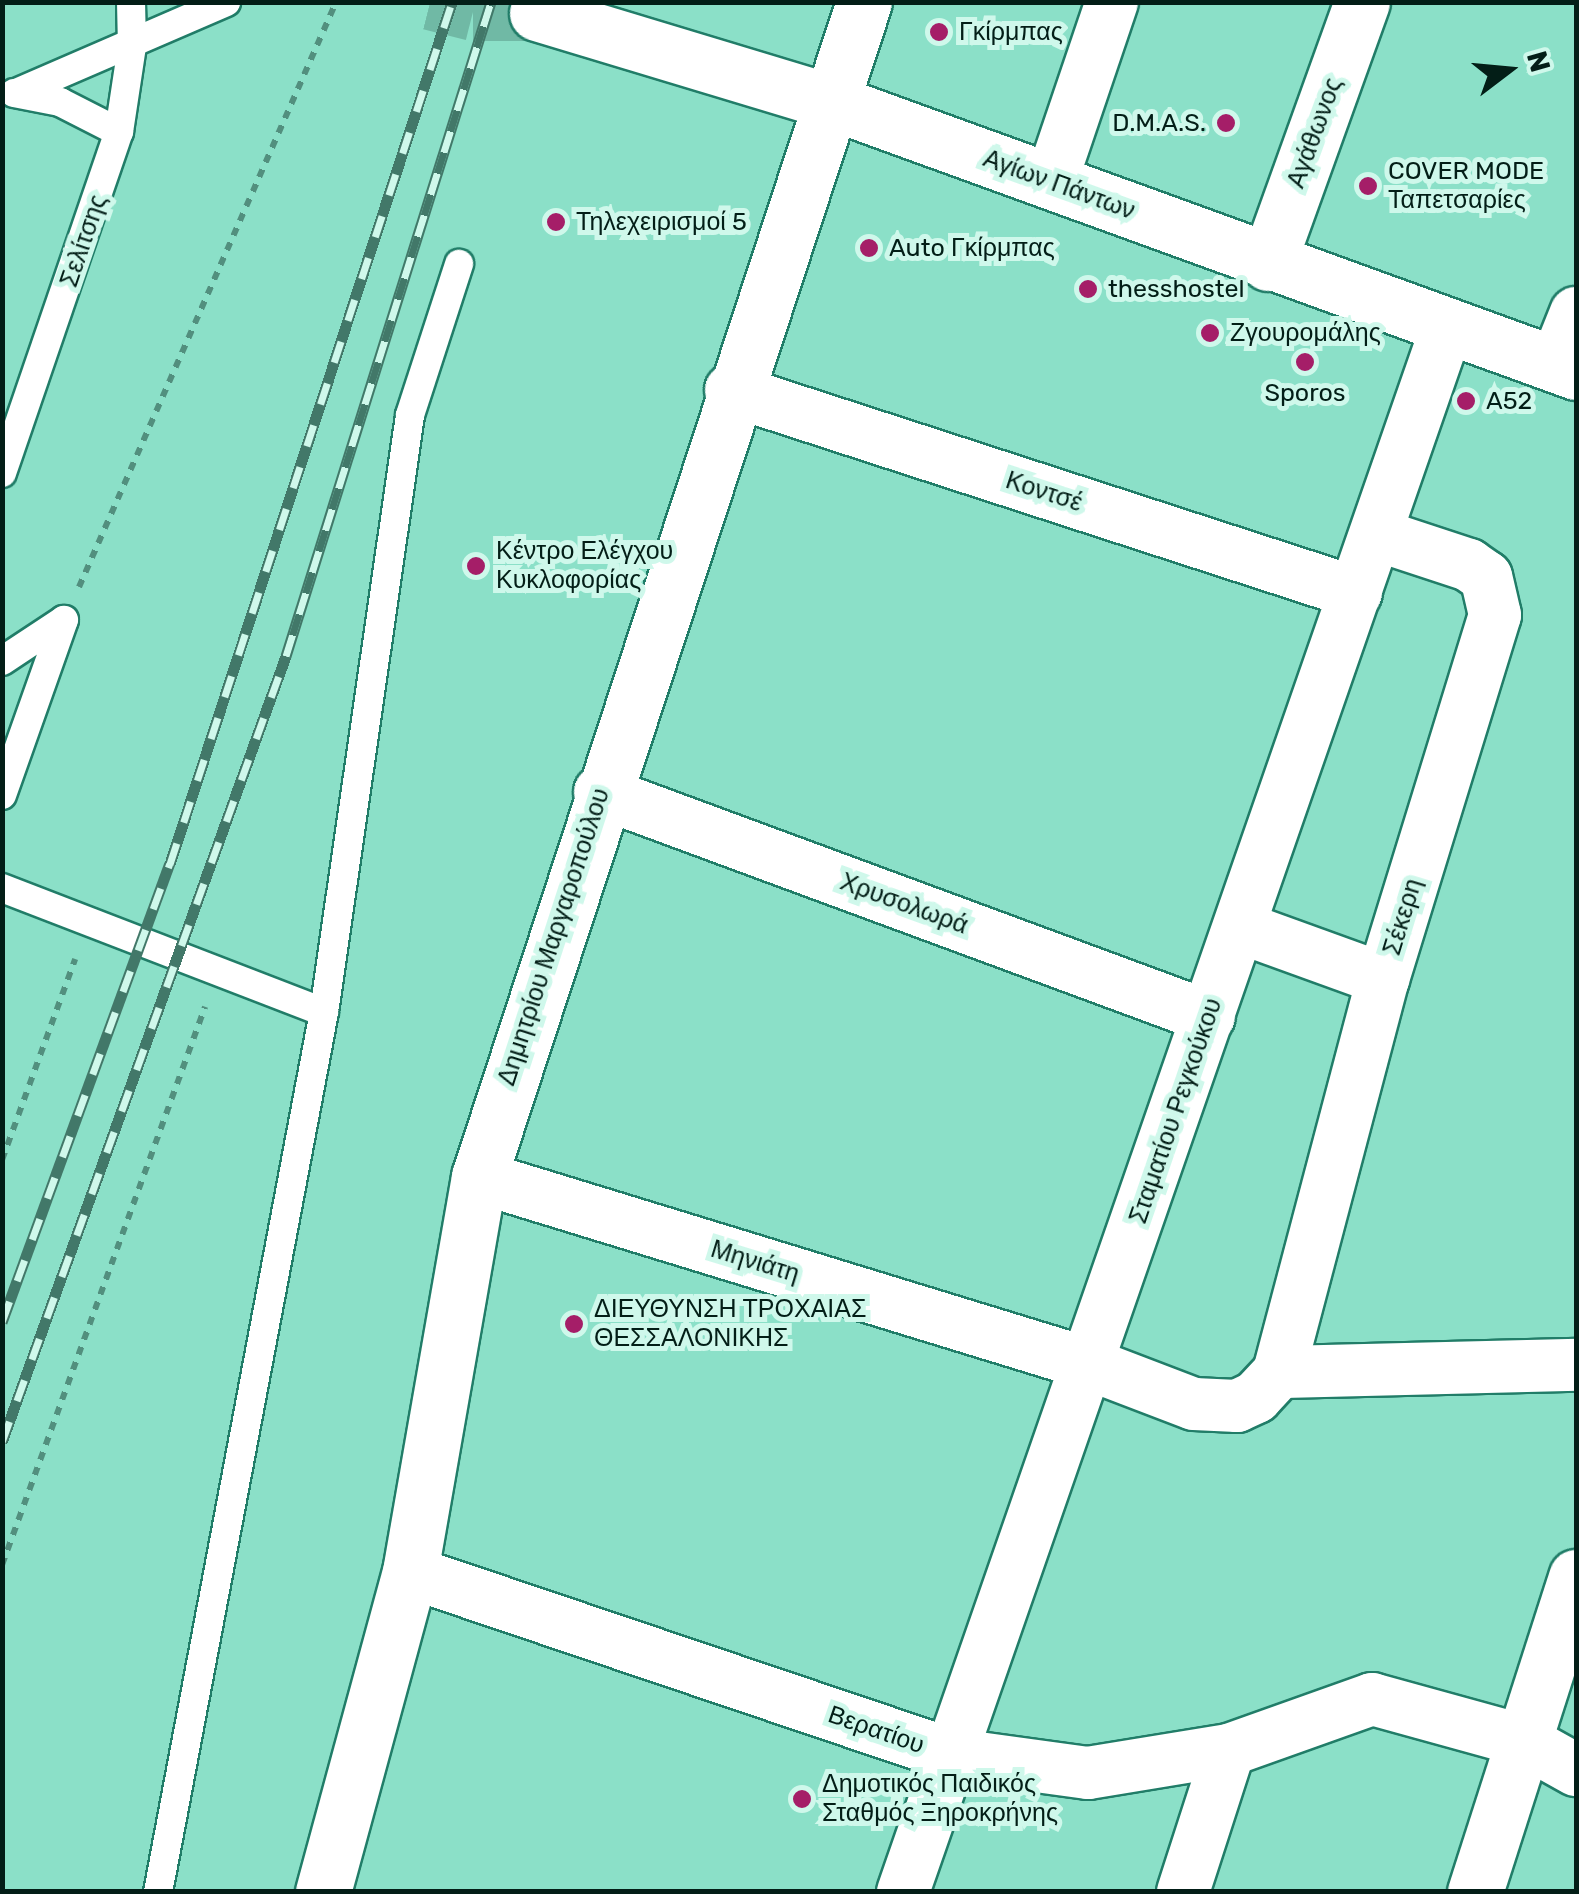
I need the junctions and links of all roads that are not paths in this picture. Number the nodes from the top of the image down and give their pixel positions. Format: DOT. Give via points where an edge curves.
graph roads {
  1 [pos="131,2"];
  2 [pos="226,2"];
  3 [pos="864,2"];
  4 [pos="1112,2"];
  5 [pos="1362,2"];
  6 [pos="537,13"];
  7 [pos="132,46"];
  8 [pos="9,93"];
  9 [pos="832,102"];
  10 [pos="118,132"];
  11 [pos="1051,182"];
  12 [pos="1268,263"];
  13 [pos="459,264"];
  14 [pos="1576,313"];
  15 [pos="1446,330"];
  16 [pos="1566,368"];
  17 [pos="732,390"];
  18 [pos="2,473"];
  19 [pos="1378,534"];
  20 [pos="1356,593"];
  21 [pos="2,661"];
  22 [pos="600,792"];
  23 [pos="2,795"];
  24 [pos="2,888"];
  25 [pos="1242,928"];
  26 [pos="1383,980"];
  27 [pos="324,1012"];
  28 [pos="1208,1017"];
  29 [pos="478,1177"];
  30 [pos="1088,1364"];
  31 [pos="1576,1366"];
  32 [pos="1279,1372"];
  33 [pos="410,1572"];
  34 [pos="1576,1577"];
  35 [pos="1524,1740"];
  36 [pos="1229,1750"];
  37 [pos="948,1754"];
  38 [pos="1576,1770"];
  39 [pos="158,1892"];
  40 [pos="323,1892"];
  41 [pos="903,1892"];
  42 [pos="1184,1892"];
  43 [pos="1475,1892"];
  1 -- 7 [label="lane, Σελίτσης"];
  2 -- 7 [label="lane"];
  3 -- 9 [label="street, Δημητρίου Μαργαροπούλου"];
  4 -- 11 [label="street"];
  5 -- 12 [label="street, Αγάθωνος"];
  6 -- 9 [label="street, Αγίων Πάντων"];
  7 -- 8 [label="lane"];
  7 -- 10 [label="lane, Σελίτσης"];
  8 -- 10 [label="lane" via="60,102"];
  9 -- 11 [label="street, Αγίων Πάντων"];
  9 -- 17 [label="street, Δημητρίου Μαργαροπούλου"];
  10 -- 18 [label="lane, Σελίτσης"];
  11 -- 12 [label="street, Αγίων Πάντων"];
  12 -- 15 [label="street, Αγίων Πάντων"];
  13 -- 27 [label="lane" via="410,414"];
  14 -- 16 [label="street"];
  15 -- 16 [label="street, Αγίων Πάντων"];
  15 -- 19 [label="street, Σταματίου Ρεγκούκου"];
  17 -- 20 [label="street, Κοντσέ"];
  17 -- 22 [label="street, Δημητρίου Μαργαροπούλου"];
  19 -- 20 [label="street, Σταματίου Ρεγκούκου"];
  19 -- 26 [label="street, Σέκερη" via="1469,565 1486,577 1495,615"];
  20 -- 25 [label="street, Σταματίου Ρεγκούκου"];
  21 -- 23 [label="lane" via="64,620"];
  22 -- 28 [label="street, Χρυσολωρά"];
  22 -- 29 [label="street, Δημητρίου Μαργαροπούλου"];
  24 -- 27 [label="lane"];
  25 -- 26 [label="street"];
  25 -- 28 [label="street, Σταματίου Ρεγκούκου"];
  26 -- 32 [label="street, Σέκερη"];
  27 -- 39 [label="lane"];
  28 -- 30 [label="street, Σταματίου Ρεγκούκου"];
  29 -- 30 [label="street, Μηνιάτη"];
  29 -- 33 [label="street, Δημητρίου Μαργαροπούλου"];
  30 -- 32 [label="street" via="1216,1408 1256,1397"];
  30 -- 37 [label="street, Σταματίου Ρεγκούκου"];
  31 -- 32 [label="street"];
  33 -- 37 [label="street, Βερατίου"];
  33 -- 40 [label="street, Δημητρίου Μαργαροπούλου"];
  34 -- 35 [label="street"];
  35 -- 36 [label="street, Βερατίου" via="1372,1699"];
  35 -- 38 [label="street, Βερατίου"];
  35 -- 43 [label="street"];
  36 -- 37 [label="street, Βερατίου" via="1080,1774"];
  36 -- 42 [label="street"];
  37 -- 41 [label="street, Σταματίου Ρεγκούκου"];
}
